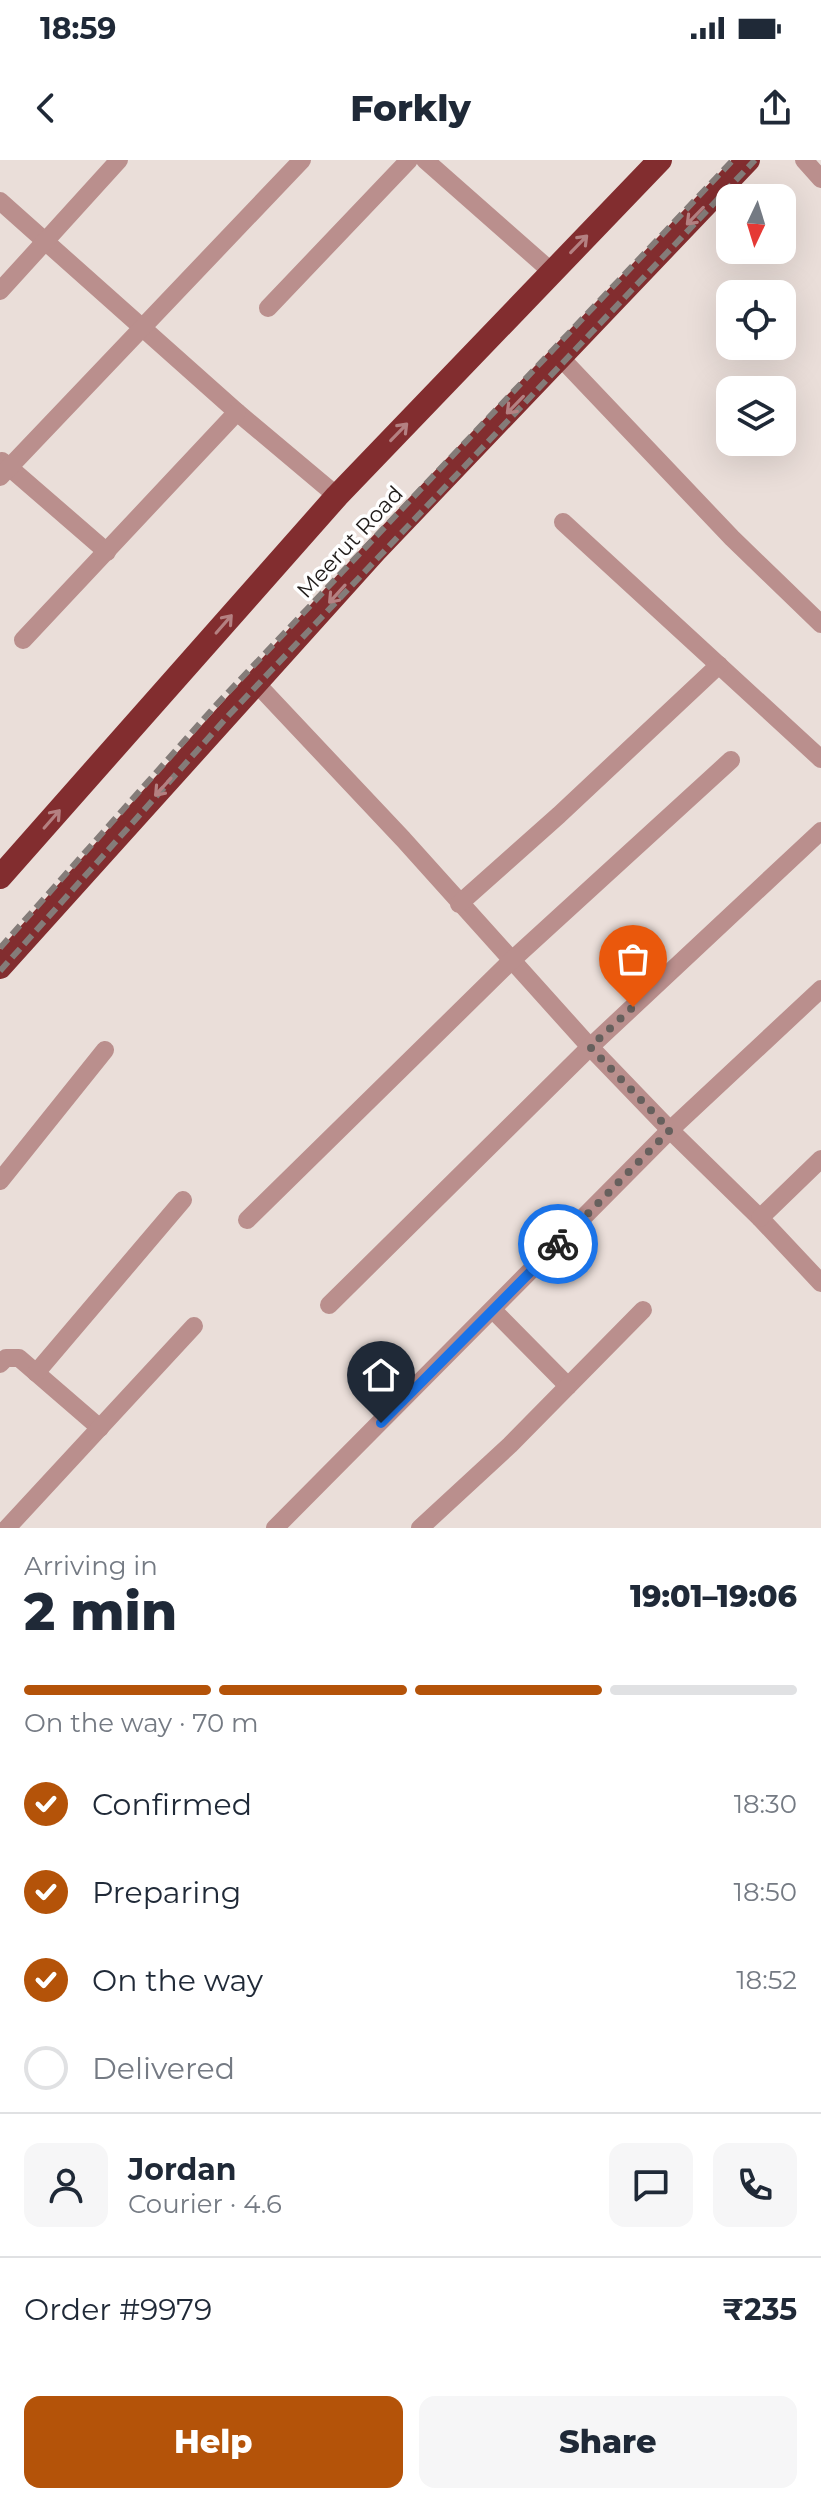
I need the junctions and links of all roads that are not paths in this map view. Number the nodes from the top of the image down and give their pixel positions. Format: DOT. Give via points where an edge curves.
graph roads {
  1 [pos="119,160"];
  2 [pos="302,160"];
  3 [pos="409,160"];
  4 [pos="425,160"];
  5 [pos="660,160"];
  6 [pos="748,160"];
  7 [pos="804,160"];
  8 [pos="821,179"];
  9 [pos="0,201"];
  10 [pos="44,241"];
  11 [pos="552,272"];
  12 [pos="0,291"];
  13 [pos="268,308"];
  14 [pos="142,327"];
  15 [pos="560,357"];
  16 [pos="237,412"];
  17 [pos="3,468"];
  18 [pos="337,496"];
  19 [pos="563,522"];
  20 [pos="107,552"];
  21 [pos="821,624"];
  22 [pos="23,640"];
  23 [pos="719,665"];
  24 [pos="256,683"];
  25 [pos="821,759"];
  26 [pos="731,760"];
  27 [pos="821,831"];
  28 [pos="0,877"];
  29 [pos="459,904"];
  30 [pos="512,960"];
  31 [pos="0,967"];
  32 [pos="821,989"];
  33 [pos="590,1047"];
  34 [pos="105,1050"];
  35 [pos="670,1130"];
  36 [pos="821,1159"];
  37 [pos="0,1181"];
  38 [pos="183,1200"];
  39 [pos="760,1218"];
  40 [pos="247,1220"];
  41 [pos="821,1283"];
  42 [pos="329,1305"];
  43 [pos="493,1310"];
  44 [pos="643,1310"];
  45 [pos="194,1326"];
  46 [pos="0,1364"];
  47 [pos="36,1373"];
  48 [pos="568,1386"];
  49 [pos="100,1428"];
  50 [pos="7,1528"];
  51 [pos="275,1528"];
  52 [pos="420,1528"];
  1 -- 10 [label="street"];
  2 -- 14 [label="street"];
  3 -- 13 [label="street"];
  4 -- 11 [label="street"];
  11 -- 5 [label="highway, Meerut Road, one-way"];
  6 -- 15 [label="highway, Meerut Road, one-way"];
  7 -- 8 [label="street"];
  9 -- 10 [label="street"];
  10 -- 12 [label="street"];
  10 -- 14 [label="street"];
  18 -- 11 [label="highway, Meerut Road, one-way"];
  14 -- 16 [label="street"];
  14 -- 17 [label="street"];
  15 -- 21 [label="street"];
  15 -- 24 [label="highway, Meerut Road, one-way"];
  16 -- 18 [label="street"];
  16 -- 20 [label="street"];
  17 -- 20 [label="street"];
  28 -- 18 [label="highway, Meerut Road, one-way"];
  19 -- 23 [label="street"];
  20 -- 22 [label="street"];
  23 -- 25 [label="street"];
  23 -- 29 [label="street"];
  24 -- 29 [label="street"];
  24 -- 31 [label="highway, Meerut Road, one-way"];
  26 -- 30 [label="street"];
  27 -- 33 [label="street"];
  29 -- 30 [label="street"];
  30 -- 33 [label="street"];
  30 -- 40 [label="street"];
  32 -- 35 [label="street"];
  33 -- 35 [label="street"];
  33 -- 42 [label="street"];
  34 -- 37 [label="street"];
  35 -- 39 [label="street"];
  35 -- 43 [label="street"];
  36 -- 39 [label="street"];
  38 -- 47 [label="street"];
  39 -- 41 [label="street"];
  43 -- 48 [label="street"];
  43 -- 51 [label="street"];
  44 -- 48 [label="street"];
  45 -- 49 [label="street"];
  46 -- 47 [label="street" via="15,1357"];
  47 -- 49 [label="street"];
  48 -- 52 [label="street"];
  49 -- 50 [label="street"];
}
